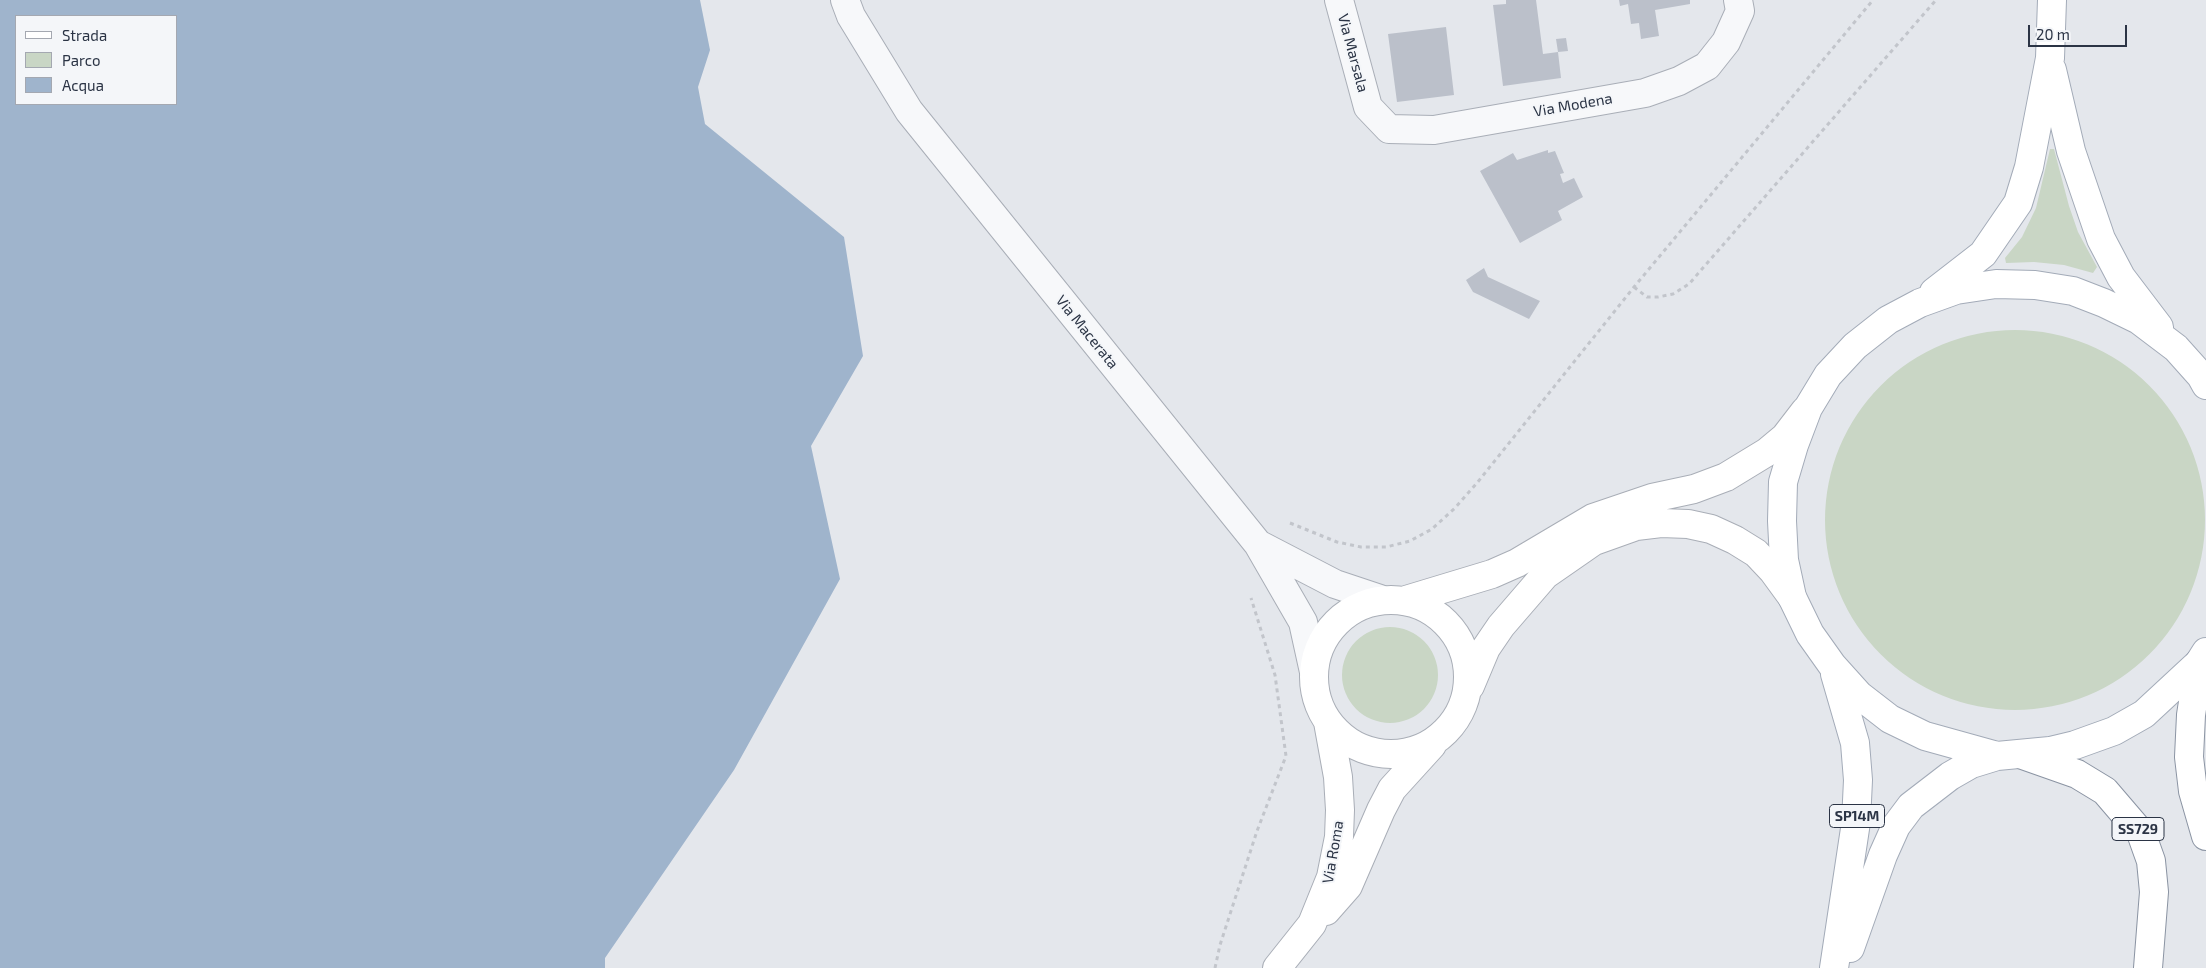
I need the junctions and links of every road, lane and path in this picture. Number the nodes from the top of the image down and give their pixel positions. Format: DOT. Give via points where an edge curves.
graph roads {
  1 [pos="845,0"];
  2 [pos="1339,0"];
  3 [pos="1738,0"];
  4 [pos="1873,0"];
  5 [pos="1936,0"];
  6 [pos="2052,0"];
  7 [pos="2050,58"];
  8 [pos="1368,107"];
  9 [pos="1634,287"];
  10 [pos="1920,303"];
  11 [pos="2176,348"];
  12 [pos="2204,381"];
  13 [pos="1808,408"];
  14 [pos="1283,523"];
  15 [pos="1258,544"];
  16 [pos="1250,592"];
  17 [pos="1792,597"];
  18 [pos="1393,600"];
  19 [pos="2202,657"];
  20 [pos="1832,665"];
  21 [pos="1314,672"];
  22 [pos="1467,694"];
  23 [pos="1328,722"];
  24 [pos="1442,735"];
  25 [pos="2010,756"];
  26 [pos="2206,836"];
  27 [pos="1312,924"];
  28 [pos="1215,968"];
  29 [pos="1277,968"];
  30 [pos="1834,968"];
  31 [pos="1842,968"];
  32 [pos="2148,968"];
  1 -- 15 [label="street, Via Macerata" via="909,111"];
  2 -- 8 [label="street, Via Marsala"];
  3 -- 8 [label="street, Via Modena" via="1740,11 1726,42 1707,66 1679,81 1645,93 1434,130 1389,128"];
  4 -- 9 [label="path"];
  5 -- 9 [label="path" via="1689,284 1673,294 1658,297 1647,297"];
  6 -- 7 [label="main road"];
  7 -- 10 [label="main road" via="2029,168 2018,203 1983,254"];
  7 -- 11 [label="main road" via="2071,151 2101,239 2121,277"];
  9 -- 14 [label="path" via="1477,484 1432,529 1410,542 1386,547 1361,547"];
  10 -- 11 [label="main road" via="1956,290 1996,284 2035,284 2073,291 2104,303 2139,320"];
  10 -- 13 [label="main road" via="1888,320 1855,346 1828,375"];
  11 -- 12 [label="main road"];
  13 -- 17 [label="main road" via="1783,482 1784,560"];
  13 -- 18 [label="main road" via="1779,442 1726,477 1593,518 1517,563 1492,574"];
  15 -- 18 [label="street" via="1335,584"];
  15 -- 21 [label="street, Via Macerata" via="1303,622"];
  16 -- 28 [label="path" via="1275,675 1286,756 1257,831"];
  17 -- 20 [label="main road" via="1810,634"];
  17 -- 22 [label="main road" via="1756,553 1711,529 1661,522 1617,532 1594,541 1568,558 1545,575 1520,602 1486,648"];
  18 -- 21 [label="main road" via="1355,607 1334,624 1320,646"];
  18 -- 22 [label="main road" via="1430,609 1449,624 1462,645 1469,670"];
  19 -- 25 [label="main road" via="2144,714 2114,732 2075,745"];
  19 -- 26 [label="main road" via="2191,715 2189,757 2193,791"];
  20 -- 25 [label="main road" via="1859,694 1890,719 1925,736"];
  20 -- 30 [label="main road, SP14M" via="1855,743 1858,780 1856,822"];
  21 -- 23 [label="main road" via="1316,698"];
  22 -- 24 [label="main road" via="1457,718"];
  23 -- 24 [label="main road" via="1347,741 1371,752 1395,755 1420,749"];
  23 -- 27 [label="main road, Via Roma" via="1338,777 1339,837 1332,877"];
  24 -- 27 [label="main road" via="1392,789 1348,886 1336,903"];
  25 -- 31 [label="main road, SP14M" via="1971,764 1911,806 1896,826 1882,855"];
  25 -- 32 [label="main road, SS729" via="2077,774 2105,792 2141,833 2151,861 2154,892"];
  27 -- 29 [label="main road, Via Roma"];
}
